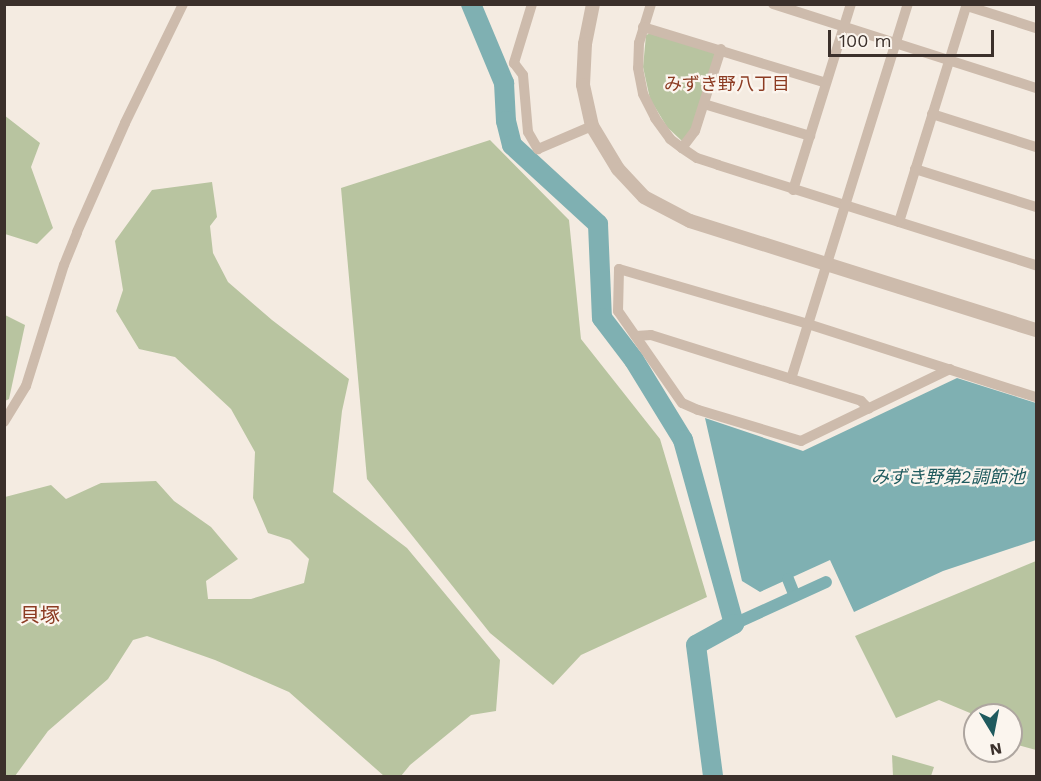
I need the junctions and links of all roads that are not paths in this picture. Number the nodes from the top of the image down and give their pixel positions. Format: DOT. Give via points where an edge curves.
graph roads {
  1 [pos="183,4"];
  2 [pos="532,4"];
  3 [pos="593,4"];
  4 [pos="651,4"];
  5 [pos="773,4"];
  6 [pos="851,4"];
  7 [pos="908,4"];
  8 [pos="967,5"];
  9 [pos="643,27"];
  10 [pos="844,27"];
  11 [pos="1036,28"];
  12 [pos="896,43"];
  13 [pos="721,49"];
  14 [pos="949,61"];
  15 [pos="826,83"];
  16 [pos="1036,88"];
  17 [pos="704,104"];
  18 [pos="932,114"];
  19 [pos="592,126"];
  20 [pos="810,136"];
  21 [pos="1036,147"];
  22 [pos="682,148"];
  23 [pos="915,169"];
  24 [pos="793,190"];
  25 [pos="846,206"];
  26 [pos="1036,207"];
  27 [pos="899,222"];
  28 [pos="829,264"];
  29 [pos="1036,265"];
  30 [pos="808,324"];
  31 [pos="1036,330"];
  32 [pos="636,336"];
  33 [pos="950,369"];
  34 [pos="791,379"];
  35 [pos="1036,397"];
  36 [pos="869,409"];
  37 [pos="4,422"];
  1 -- 37 [label="street" via="124,123 77,231 26,386"];
  2 -- 19 [label="street" via="514,63 523,75 528,132 538,149"];
  3 -- 19 [label="street" via="585,44 583,85"];
  4 -- 9 [label="street"];
  5 -- 10 [label="street"];
  6 -- 10 [label="street"];
  7 -- 12 [label="street"];
  8 -- 11 [label="street"];
  8 -- 14 [label="street"];
  9 -- 13 [label="street"];
  9 -- 22 [label="street" via="638,68 643,94 670,139"];
  10 -- 12 [label="street"];
  10 -- 15 [label="street"];
  12 -- 14 [label="street"];
  12 -- 25 [label="street"];
  13 -- 15 [label="street"];
  13 -- 17 [label="street"];
  14 -- 16 [label="street"];
  14 -- 18 [label="street"];
  15 -- 20 [label="street"];
  17 -- 20 [label="street"];
  17 -- 22 [label="street" via="695,131"];
  18 -- 21 [label="street"];
  18 -- 23 [label="street"];
  19 -- 28 [label="street" via="618,169 644,197 690,221"];
  20 -- 24 [label="street"];
  22 -- 24 [label="street" via="697,158"];
  23 -- 26 [label="street"];
  23 -- 27 [label="street"];
  24 -- 25 [label="street"];
  25 -- 27 [label="street"];
  25 -- 28 [label="street"];
  27 -- 29 [label="street"];
  28 -- 30 [label="street"];
  28 -- 31 [label="street"];
  30 -- 32 [label="street" via="619,268 618,311"];
  30 -- 33 [label="street"];
  30 -- 34 [label="street"];
  32 -- 34 [label="street" via="651,335"];
  32 -- 36 [label="street" via="682,403 698,410 801,441"];
  33 -- 35 [label="street"];
  33 -- 36 [label="street"];
  34 -- 36 [label="street" via="861,401"];
}
